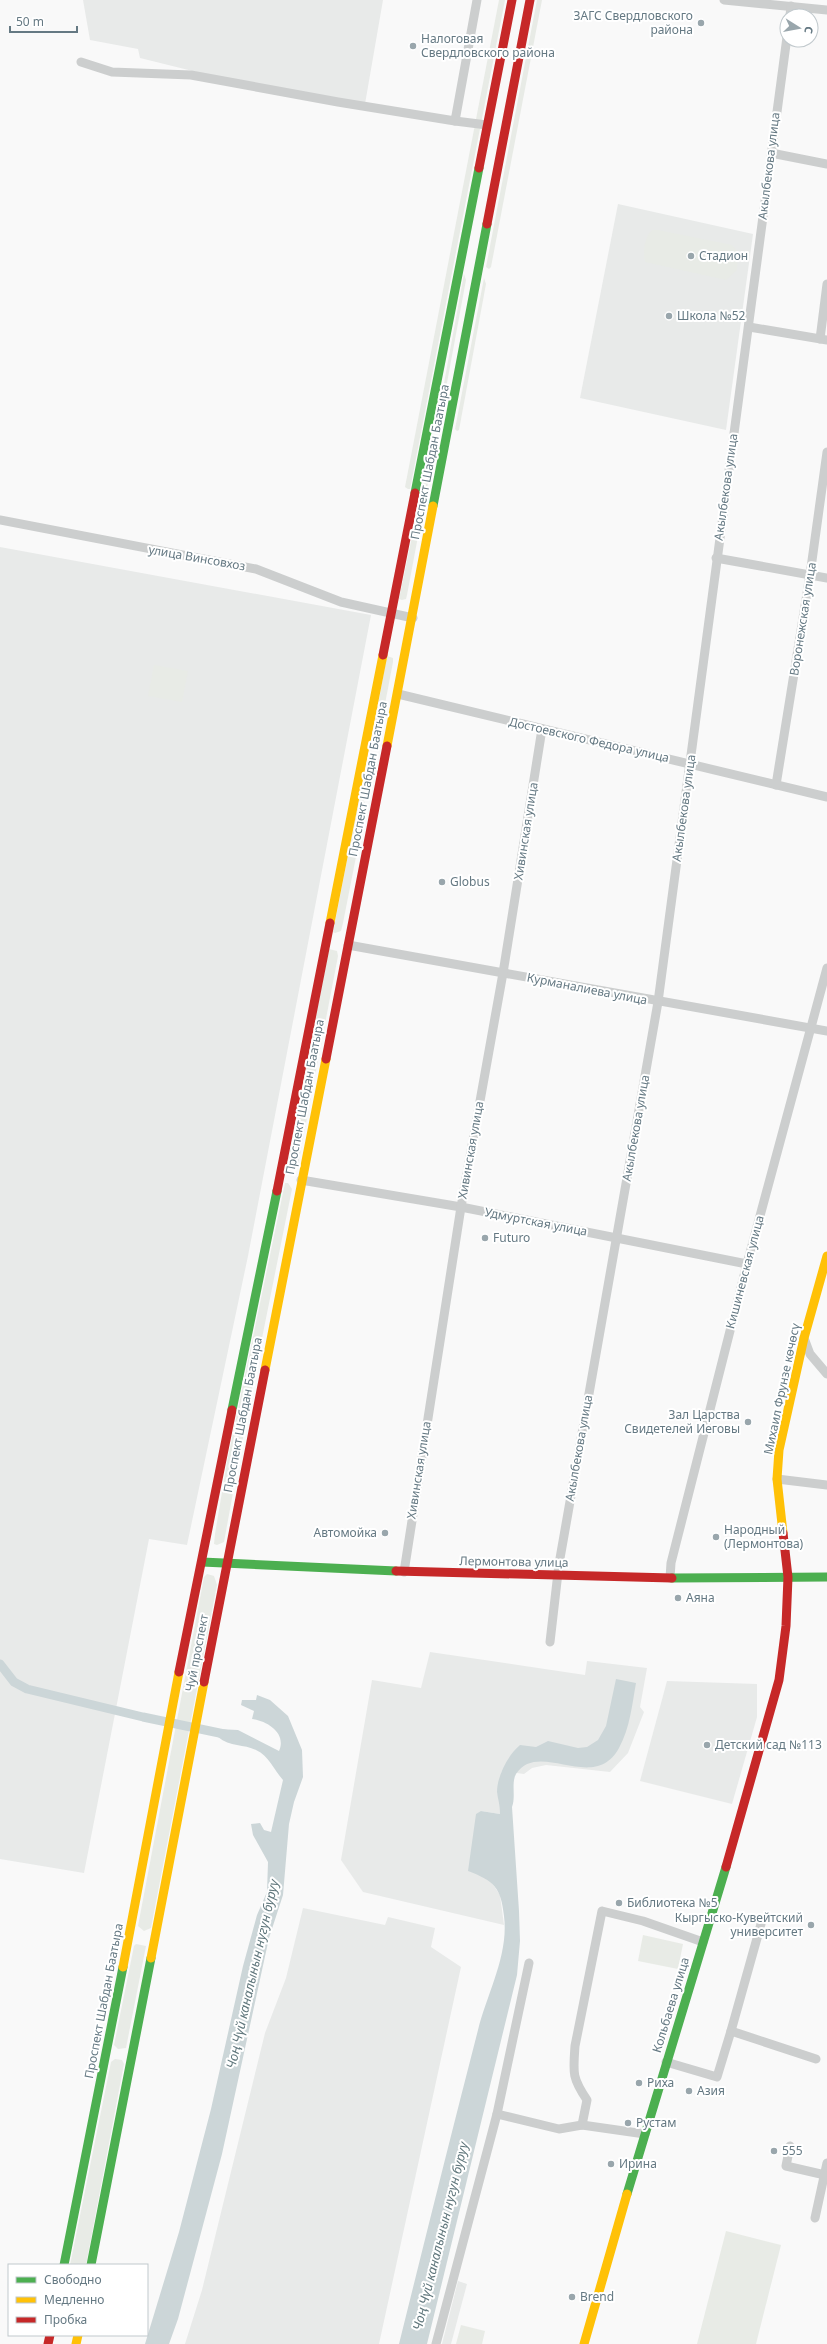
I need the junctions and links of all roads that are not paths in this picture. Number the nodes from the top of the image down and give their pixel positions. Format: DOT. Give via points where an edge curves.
graph roads {
  1 [pos="477,0"];
  2 [pos="512,0"];
  3 [pos="530,0"];
  4 [pos="724,0"];
  5 [pos="791,6"];
  6 [pos="827,10"];
  7 [pos="785,48"];
  8 [pos="81,62"];
  9 [pos="455,121"];
  10 [pos="487,126"];
  11 [pos="771,153"];
  12 [pos="827,164"];
  13 [pos="827,284"];
  14 [pos="749,327"];
  15 [pos="824,340"];
  16 [pos="424,441"];
  17 [pos="445,445"];
  18 [pos="827,452"];
  19 [pos="0,520"];
  20 [pos="716,558"];
  21 [pos="810,575"];
  22 [pos="827,578"];
  23 [pos="390,613"];
  24 [pos="413,618"];
  25 [pos="398,694"];
  26 [pos="542,729"];
  27 [pos="373,758"];
  28 [pos="691,764"];
  29 [pos="776,785"];
  30 [pos="366,795"];
  31 [pos="827,797"];
  32 [pos="336,943"];
  33 [pos="827,968"];
  34 [pos="503,972"];
  35 [pos="658,1002"];
  36 [pos="812,1029"];
  37 [pos="827,1031"];
  38 [pos="290,1177"];
  39 [pos="461,1207"];
  40 [pos="617,1239"];
  41 [pos="827,1256"];
  42 [pos="747,1264"];
  43 [pos="804,1338"];
  44 [pos="827,1374"];
  45 [pos="777,1479"];
  46 [pos="827,1484"];
  47 [pos="202,1562"];
  48 [pos="226,1563"];
  49 [pos="404,1572"];
  50 [pos="557,1575"];
  51 [pos="788,1577"];
  52 [pos="827,1577"];
  53 [pos="670,1578"];
  54 [pos="550,1642"];
  55 [pos="167,1742"];
  56 [pos="761,1924"];
  57 [pos="130,1935"];
  58 [pos="148,1938"];
  59 [pos="703,1942"];
  60 [pos="529,1963"];
  61 [pos="731,2031"];
  62 [pos="106,2052"];
  63 [pos="125,2056"];
  64 [pos="816,2059"];
  65 [pos="666,2062"];
  66 [pos="496,2114"];
  67 [pos="582,2125"];
  68 [pos="645,2134"];
  69 [pos="790,2146"];
  70 [pos="827,2163"];
  71 [pos="825,2175"];
  72 [pos="816,2218"];
  73 [pos="64,2264"];
  74 [pos="91,2264"];
  75 [pos="436,2344"];
  76 [pos="584,2344"];
  1 -- 9 [label="street"];
  2 -- 10 [label="main road, Проспект Шабдан Баатыра"];
  3 -- 17 [label="main road, Проспект Шабдан Баатыра"];
  4 -- 5 [label="street"];
  5 -- 6 [label="street"];
  7 -- 11 [label="street, Акылбекова улица"];
  8 -- 9 [label="street" via="112,72 191,75"];
  9 -- 10 [label="street"];
  10 -- 16 [label="main road, Проспект Шабдан Баатыра"];
  11 -- 12 [label="street"];
  11 -- 14 [label="street, Акылбекова улица"];
  13 -- 15 [label="street"];
  14 -- 15 [label="street"];
  14 -- 20 [label="street, Акылбекова улица"];
  16 -- 17 [label="main road"];
  16 -- 23 [label="main road, Проспект Шабдан Баатыра"];
  17 -- 24 [label="main road, Проспект Шабдан Баатыра"];
  18 -- 21 [label="street, Воронежская улица"];
  19 -- 23 [label="street, улица Винсовхоз" via="256,569 341,602"];
  20 -- 21 [label="street"];
  20 -- 28 [label="street, Акылбекова улица"];
  21 -- 22 [label="street"];
  21 -- 29 [label="street, Воронежская улица"];
  23 -- 24 [label="street, улица Винсовхоз"];
  23 -- 27 [label="main road, Проспект Шабдан Баатыра"];
  24 -- 25 [label="main road, Проспект Шабдан Баатыра"];
  25 -- 26 [label="street, Достоевского Федора улица"];
  25 -- 27 [label="main road, Проспект Шабдан Баатыра"];
  26 -- 28 [label="street, Достоевского Федора улица"];
  26 -- 34 [label="street, Хивинская улица"];
  27 -- 30 [label="main road, Проспект Шабдан Баатыра"];
  27 -- 30 [label="main road, Проспект Шабдан Баатыра"];
  28 -- 29 [label="street, Достоевского Федора улица"];
  28 -- 35 [label="street, Акылбекова улица"];
  29 -- 31 [label="street, Достоевского Федора улица"];
  30 -- 32 [label="main road, Проспект Шабдан Баатыра"];
  30 -- 32 [label="main road, Проспект Шабдан Баатыра"];
  32 -- 34 [label="street, Курманалиева улица"];
  32 -- 38 [label="main road, Проспект Шабдан Баатыра"];
  32 -- 38 [label="main road, Проспект Шабдан Баатыра"];
  33 -- 36 [label="street, Кишиневская улица"];
  34 -- 35 [label="street, Курманалиева улица"];
  34 -- 39 [label="street, Хивинская улица"];
  35 -- 36 [label="street, Курманалиева улица"];
  35 -- 40 [label="street, Акылбекова улица"];
  36 -- 37 [label="street, Курманалиева улица"];
  36 -- 42 [label="street, Кишиневская улица"];
  38 -- 39 [label="street, Удмуртская улица"];
  38 -- 47 [label="main road, Проспект Шабдан Баатыра"];
  38 -- 48 [label="main road, Проспект Шабдан Баатыра"];
  39 -- 40 [label="street, Удмуртская улица"];
  39 -- 49 [label="street, Хивинская улица"];
  40 -- 42 [label="street, Удмуртская улица"];
  40 -- 50 [label="street, Акылбекова улица"];
  41 -- 43 [label="main road, Михаил Фрунзе көчөсү"];
  42 -- 53 [label="street, Кишиневская улица" via="671,1563"];
  43 -- 44 [label="street" via="810,1354"];
  43 -- 45 [label="main road, Михаил Фрунзе көчөсү" via="779,1450"];
  45 -- 46 [label="street"];
  45 -- 51 [label="main road, Михаил Фрунзе көчөсү"];
  47 -- 48 [label="main road, Лермонтова улица"];
  47 -- 55 [label="main road, Чуй проспект"];
  48 -- 49 [label="main road, Лермонтова улица"];
  48 -- 58 [label="main road, Чуй проспект" via="191,1747"];
  49 -- 50 [label="main road, Лермонтова улица"];
  50 -- 53 [label="main road, Лермонтова улица"];
  50 -- 54 [label="street, Акылбекова улица"];
  51 -- 52 [label="main road, Лермонтова улица"];
  51 -- 53 [label="main road, Лермонтова улица"];
  51 -- 59 [label="main road, Кольбаева улица" via="780,1680"];
  55 -- 57 [label="main road, Проспект Шабдан Баатыра"];
  56 -- 61 [label="street"];
  57 -- 58 [label="main road"];
  57 -- 62 [label="main road, Проспект Шабдан Баатыра"];
  58 -- 63 [label="main road"];
  59 -- 65 [label="main road, Кольбаева улица"];
  59 -- 67 [label="street" via="642,1921 602,1912 575,2046 575,2082 587,2100"];
  60 -- 66 [label="street"];
  61 -- 64 [label="street"];
  61 -- 65 [label="street" via="717,2077"];
  62 -- 63 [label="main road"];
  62 -- 73 [label="main road, Проспект Шабдан Баатыра"];
  63 -- 74 [label="main road"];
  65 -- 68 [label="main road, Кольбаева улица"];
  66 -- 67 [label="street" via="559,2129"];
  66 -- 75 [label="street"];
  67 -- 68 [label="street"];
  68 -- 76 [label="main road, Кольбаева улица"];
  69 -- 71 [label="street" via="786,2166"];
  70 -- 71 [label="street"];
  71 -- 72 [label="street"];
}
